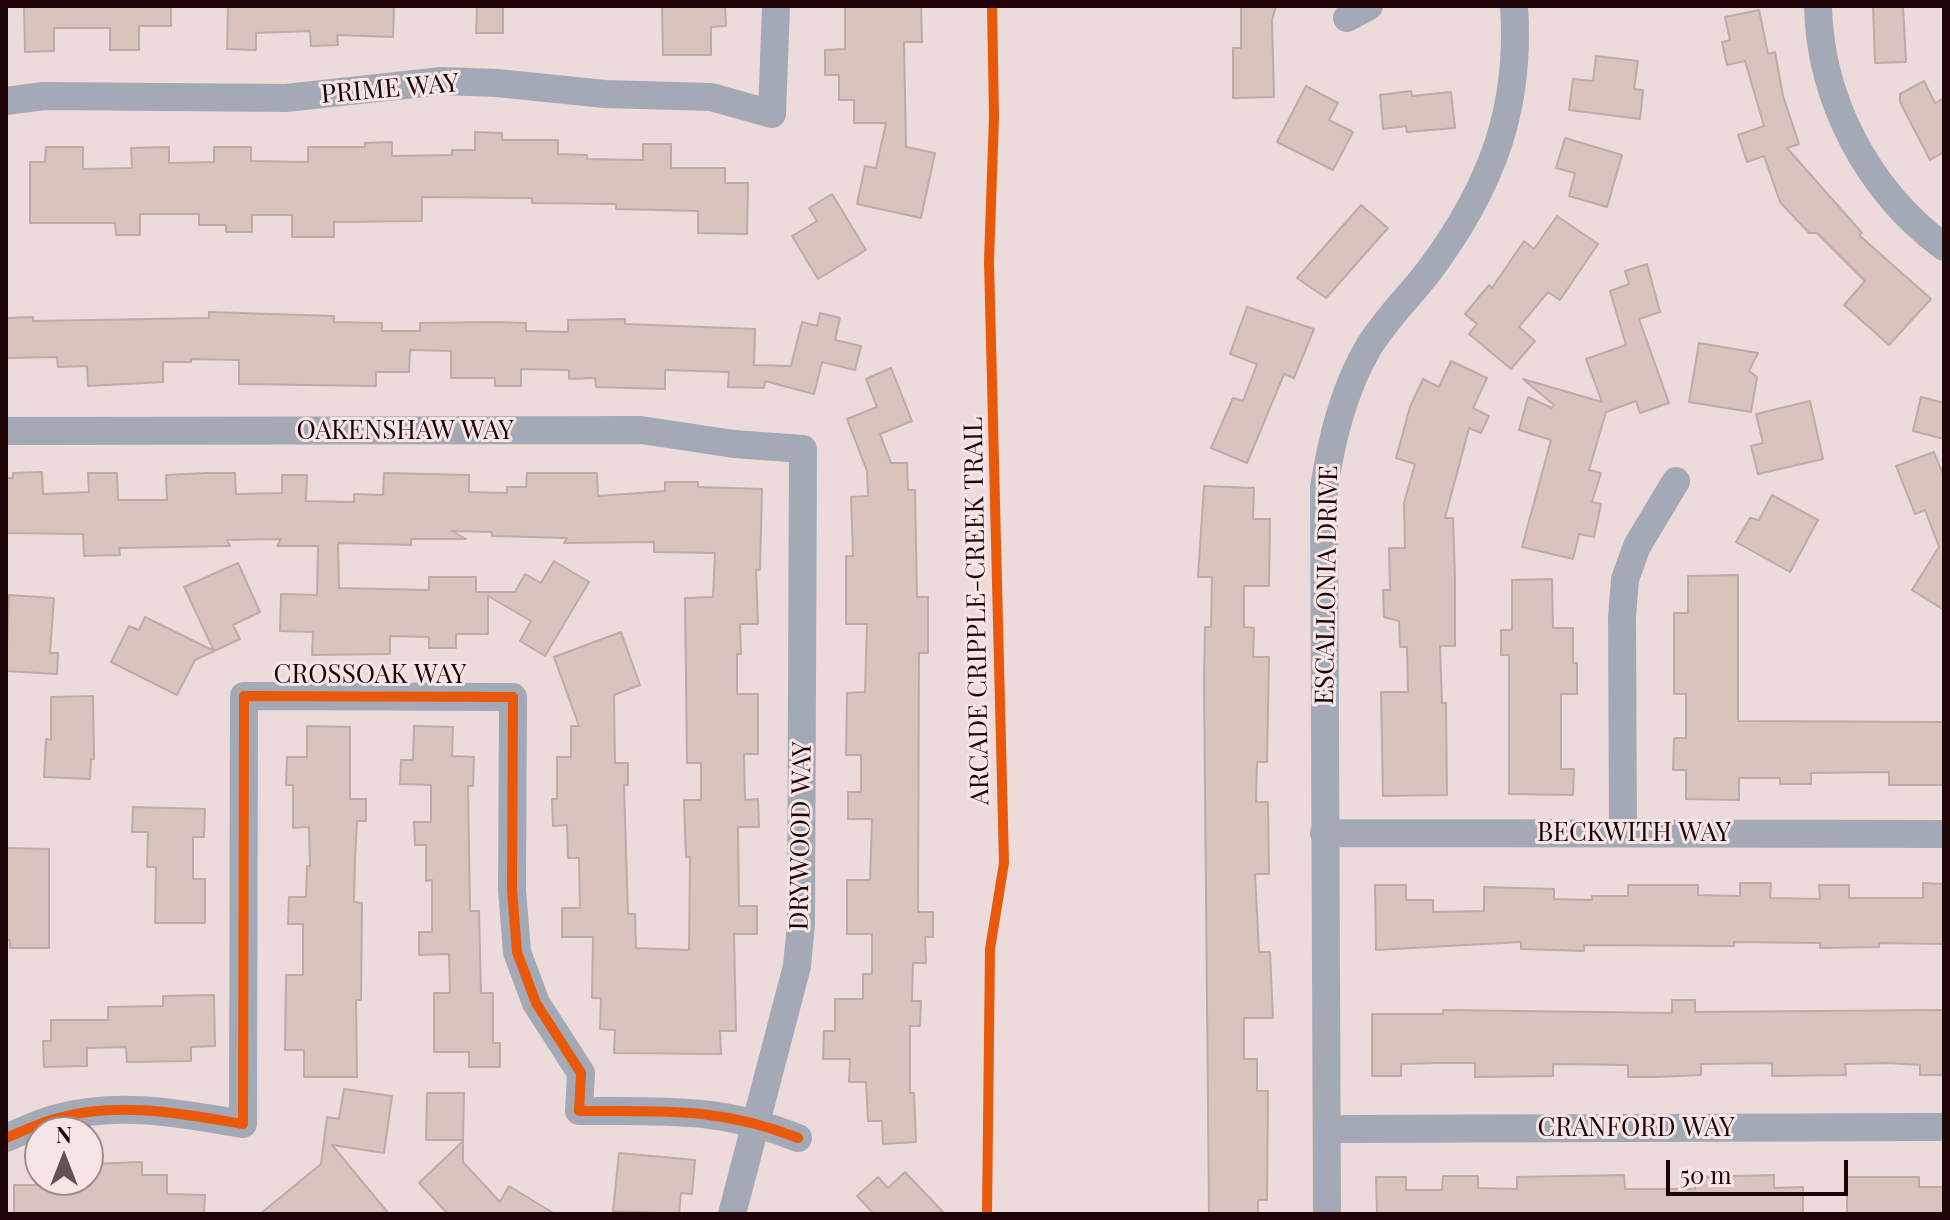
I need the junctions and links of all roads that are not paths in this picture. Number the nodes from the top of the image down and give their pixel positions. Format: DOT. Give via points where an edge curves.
graph roads {
  1 [pos="776,6"];
  2 [pos="1514,6"];
  3 [pos="1818,6"];
  4 [pos="6,101"];
  5 [pos="1944,247"];
  6 [pos="6,431"];
  7 [pos="803,449"];
  8 [pos="1676,481"];
  9 [pos="1324,833"];
  10 [pos="1623,833"];
  11 [pos="1944,834"];
  12 [pos="755,1121"];
  13 [pos="1944,1127"];
  14 [pos="1328,1129"];
  15 [pos="6,1138"];
  16 [pos="798,1138"];
  17 [pos="732,1214"];
  18 [pos="1327,1214"];
  1 -- 4 [label="street, PRIME WAY" via="772,114 711,97 442,81 286,98 44,96"];
  2 -- 9 [label="street, ESCALLONIA DRIVE" via="1511,106 1474,205 1368,349 1333,435 1324,487"];
  3 -- 5 [label="street" via="1824,69 1849,134 1888,193"];
  6 -- 7 [label="street, OAKENSHAW WAY" via="641,430"];
  7 -- 12 [label="street, DRYWOOD WAY" via="801,924 797,966"];
  8 -- 10 [label="street" via="1637,546 1625,579"];
  9 -- 10 [label="street, BECKWITH WAY"];
  9 -- 14 [label="street, ESCALLONIA DRIVE"];
  10 -- 11 [label="street, BECKWITH WAY"];
  12 -- 15 [label="street, CROSSOAK WAY" via="697,1111 579,1111 581,1073 536,1003 517,952 512,890 513,697 244,696 243,1124 109,1109 58,1118"];
  12 -- 16 [label="street, CROSSOAK WAY"];
  12 -- 17 [label="street, DRYWOOD WAY"];
  13 -- 14 [label="street, CRANFORD WAY"];
  14 -- 18 [label="street, ESCALLONIA DRIVE"];
}
